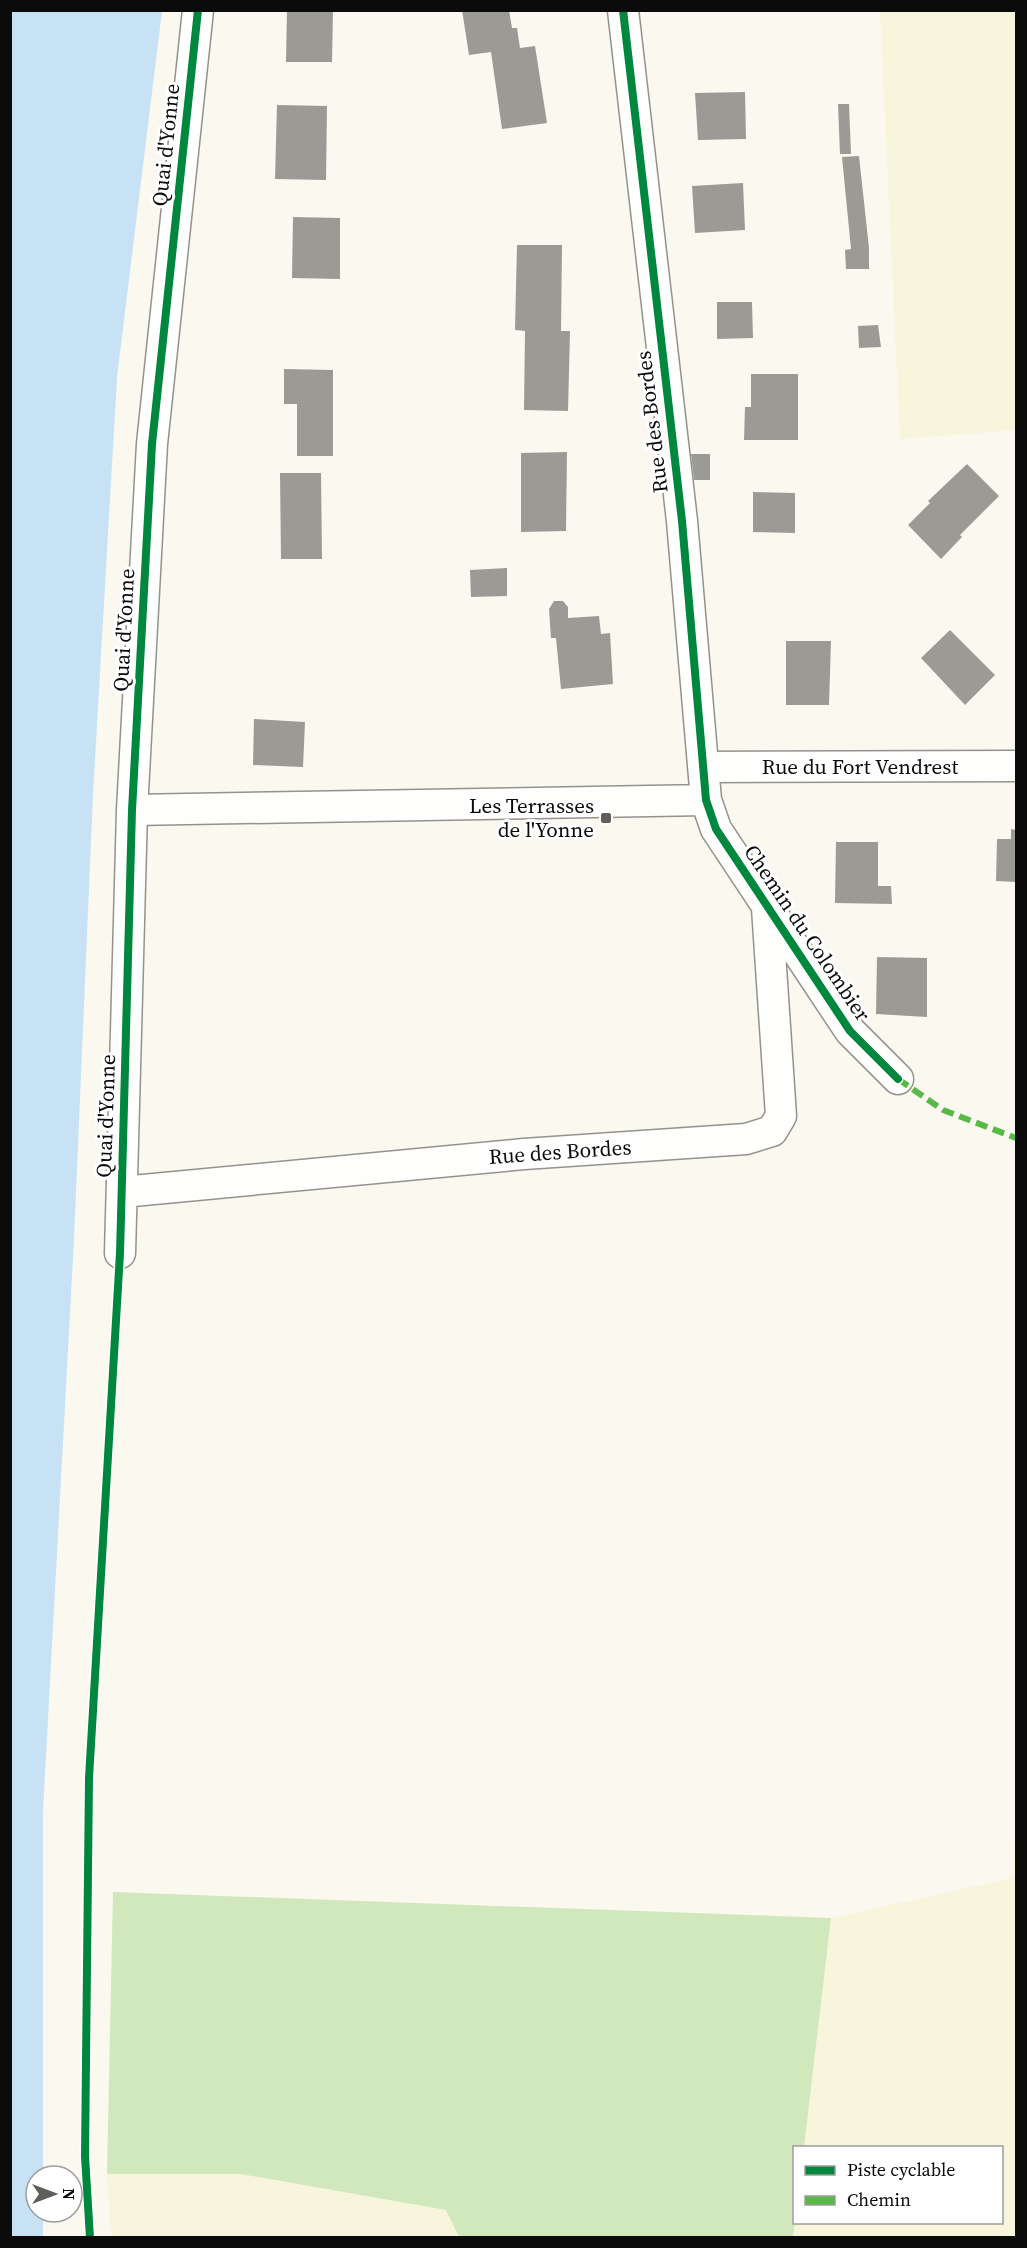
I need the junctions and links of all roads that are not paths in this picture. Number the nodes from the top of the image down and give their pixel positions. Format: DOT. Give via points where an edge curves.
graph roads {
  1 [pos="198,10"];
  2 [pos="623,10"];
  3 [pos="1017,766"];
  4 [pos="703,767"];
  5 [pos="706,800"];
  6 [pos="132,810"];
  7 [pos="716,829"];
  8 [pos="767,907"];
  9 [pos="898,1079"];
  10 [pos="122,1192"];
  11 [pos="120,1253"];
  1 -- 6 [label="street, Quai d'Yonne" via="153,444"];
  2 -- 4 [label="street, Rue des Bordes" via="682,521"];
  3 -- 4 [label="street, Rue du Fort Vendrest"];
  4 -- 5 [label="street, Rue des Bordes"];
  5 -- 6 [label="street"];
  5 -- 7 [label="street, Rue des Bordes"];
  6 -- 10 [label="street, Quai d'Yonne"];
  7 -- 8 [label="street, Chemin du Colombier"];
  8 -- 9 [label="street, Chemin du Colombier" via="850,1031"];
  8 -- 10 [label="street, Rue des Bordes" via="781,1116 772,1131 746,1139 524,1154"];
  10 -- 11 [label="street, Quai d'Yonne"];
}
